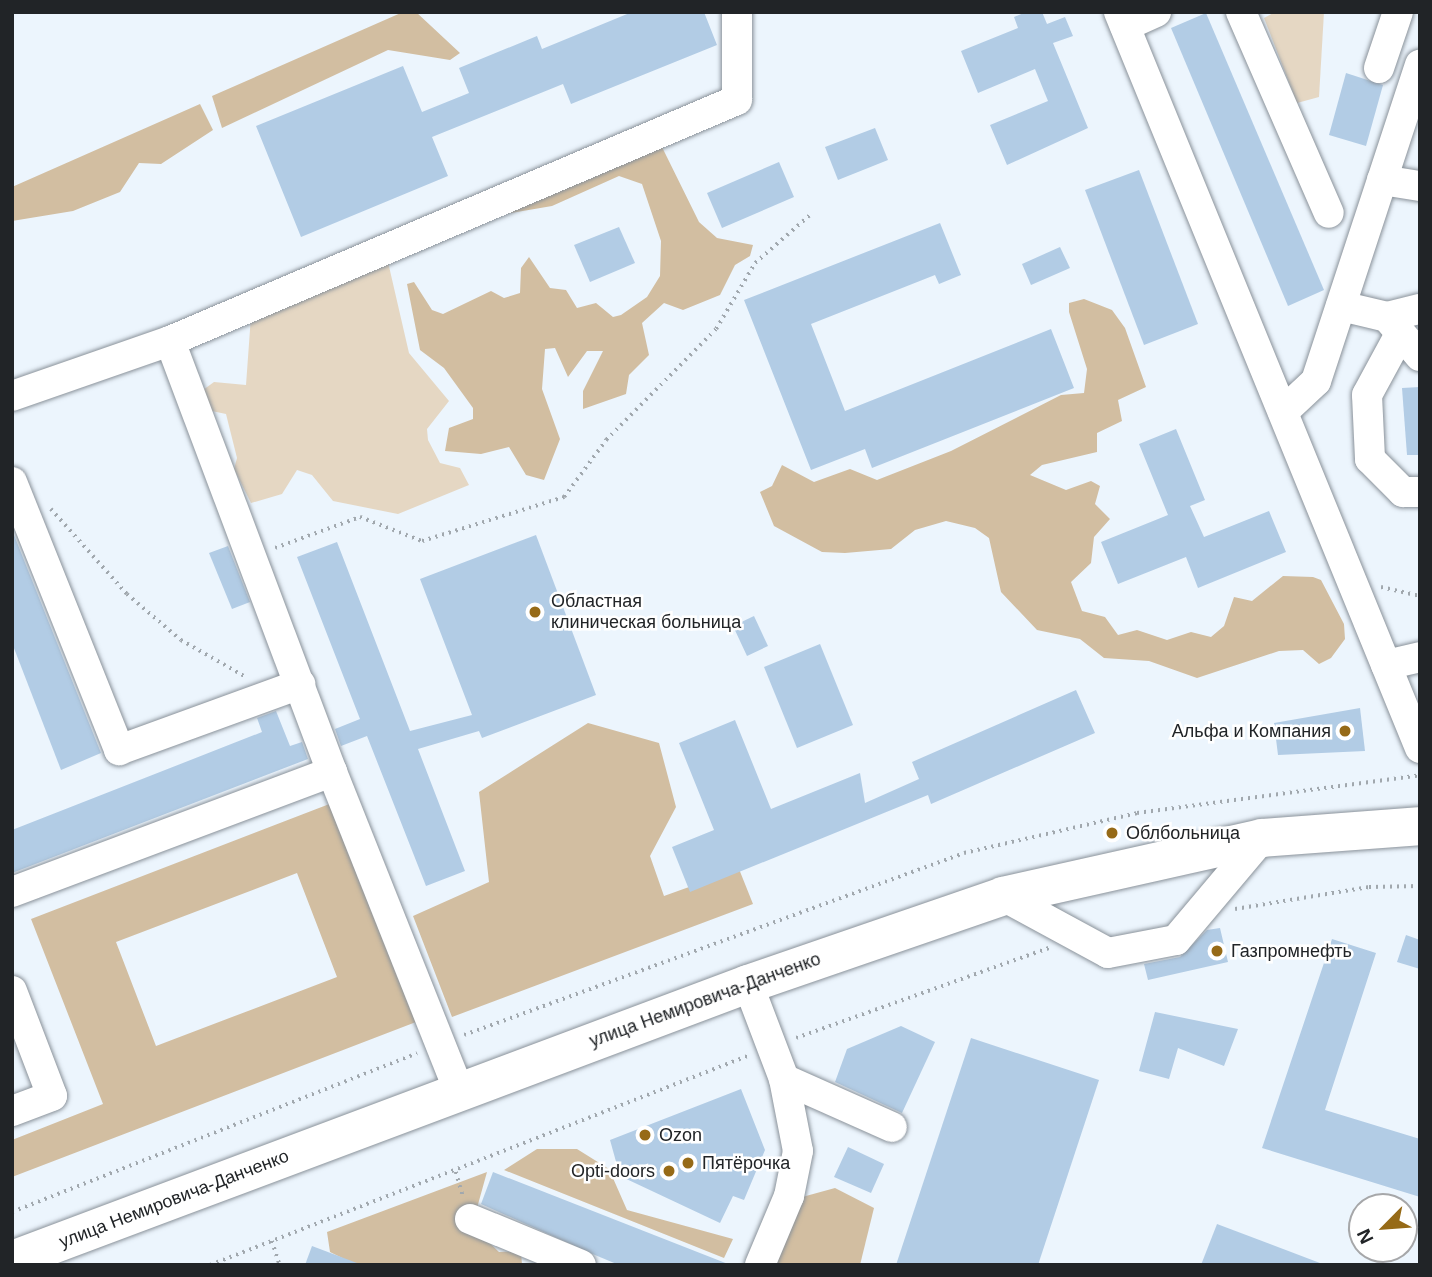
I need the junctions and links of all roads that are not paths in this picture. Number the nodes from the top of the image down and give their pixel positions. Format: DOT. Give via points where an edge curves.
graph roads {
  1 [pos="737,12"];
  2 [pos="1156,12"];
  3 [pos="1241,12"];
  4 [pos="1398,12"];
  5 [pos="1122,19"];
  6 [pos="1420,65"];
  7 [pos="1379,68"];
  8 [pos="1382,180"];
  9 [pos="1420,186"];
  10 [pos="1329,213"];
  11 [pos="1341,306"];
  12 [pos="1420,309"];
  13 [pos="1402,336"];
  14 [pos="170,341"];
  15 [pos="12,396"];
  16 [pos="1283,412"];
  17 [pos="12,482"];
  18 [pos="1420,492"];
  19 [pos="1420,657"];
  20 [pos="1386,666"];
  21 [pos="287,688"];
  22 [pos="1420,748"];
  23 [pos="332,772"];
  24 [pos="1420,825"];
  25 [pos="1262,838"];
  26 [pos="12,892"];
  27 [pos="1003,896"];
  28 [pos="748,984"];
  29 [pos="12,990"];
  30 [pos="784,1079"];
  31 [pos="459,1091"];
  32 [pos="12,1111"];
  33 [pos="892,1127"];
  34 [pos="470,1219"];
  35 [pos="12,1260"];
  36 [pos="581,1265"];
  37 [pos="760,1265"];
  1 -- 14 [label="street" via="737,100"];
  2 -- 5 [label="street"];
  3 -- 10 [label="street"];
  4 -- 7 [label="street"];
  5 -- 16 [label="street"];
  6 -- 8 [label="street"];
  8 -- 9 [label="street"];
  8 -- 11 [label="street"];
  11 -- 13 [label="street"];
  11 -- 16 [label="street" via="1316,381"];
  12 -- 13 [label="street"];
  13 -- 18 [label="street" via="1367,395 1370,459 1403,492"];
  14 -- 15 [label="street"];
  14 -- 21 [label="street" via="250,549"];
  16 -- 20 [label="street"];
  17 -- 21 [label="street" via="119,750"];
  19 -- 20 [label="street"];
  20 -- 22 [label="street"];
  21 -- 23 [label="street"];
  23 -- 26 [label="street"];
  23 -- 31 [label="street"];
  24 -- 25 [label="main road, улица Немировича-Данченко"];
  25 -- 27 [label="main road, улица Немировича-Данченко"];
  25 -- 27 [label="street" via="1177,940 1108,953"];
  27 -- 28 [label="main road, улица Немировича-Данченко"];
  28 -- 30 [label="street"];
  28 -- 31 [label="main road, улица Немировича-Данченко"];
  29 -- 32 [label="street" via="52,1096"];
  30 -- 33 [label="street"];
  30 -- 37 [label="street" via="798,1152 789,1196"];
  31 -- 35 [label="main road, улица Немировича-Данченко"];
  34 -- 36 [label="street"];
}
